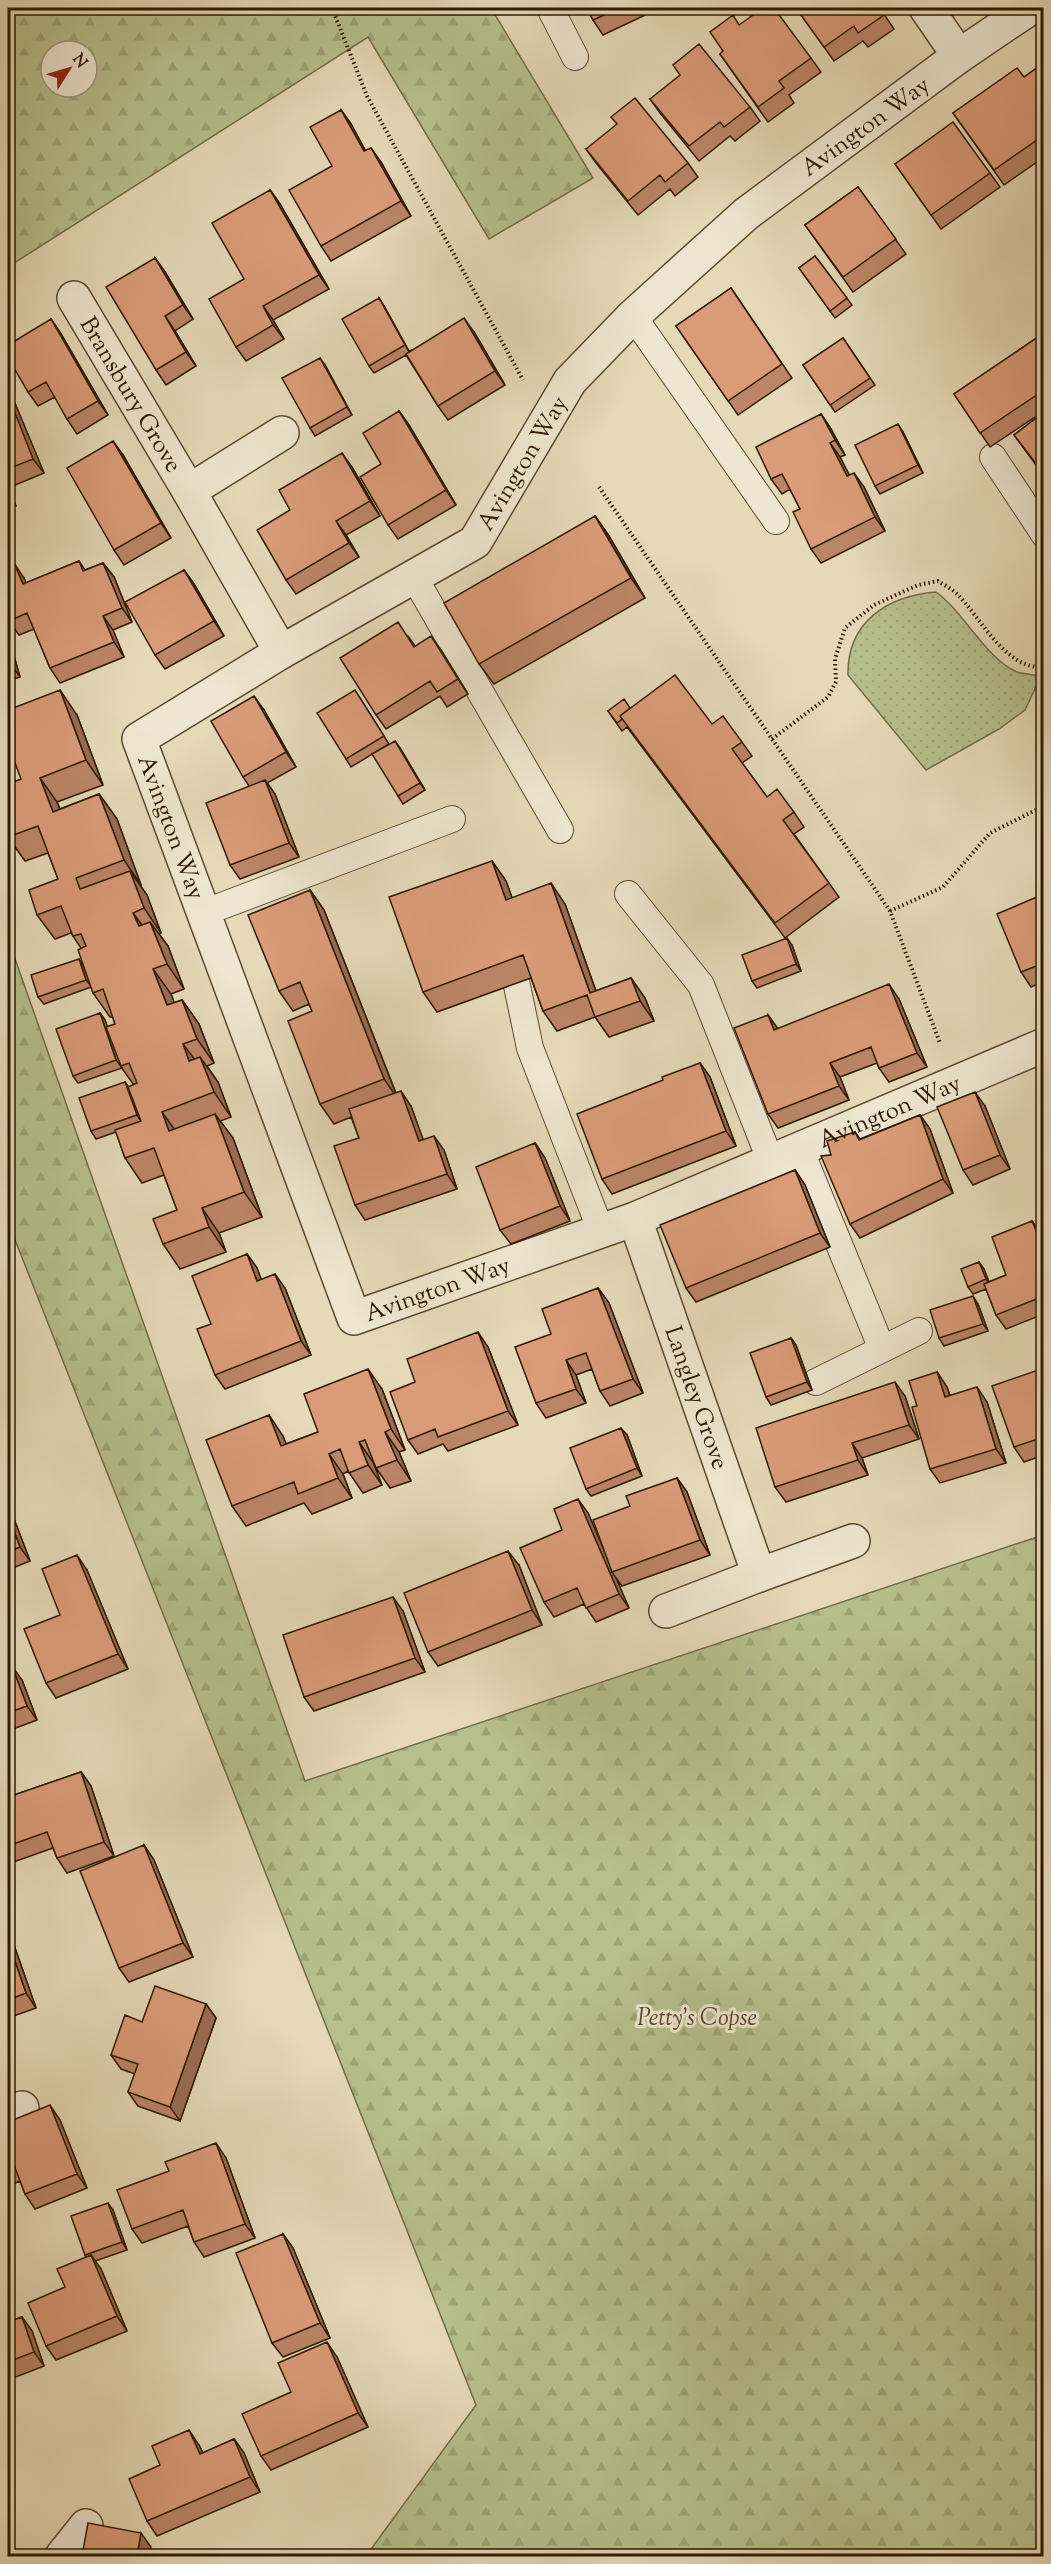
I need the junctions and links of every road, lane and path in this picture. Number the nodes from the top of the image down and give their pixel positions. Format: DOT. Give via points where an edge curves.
graph roads {
  1 [pos="332,8"];
  2 [pos="550,8"];
  3 [pos="926,8"];
  4 [pos="1030,8"];
  5 [pos="959,56"];
  6 [pos="575,57"];
  7 [pos="74,298"];
  8 [pos="633,316"];
  9 [pos="524,382"];
  10 [pos="282,433"];
  11 [pos="993,457"];
  12 [pos="599,487"];
  13 [pos="189,491"];
  14 [pos="776,521"];
  15 [pos="1044,534"];
  16 [pos="414,577"];
  17 [pos="281,652"];
  18 [pos="1044,667"];
  19 [pos="772,739"];
  20 [pos="1044,806"];
  21 [pos="452,819"];
  22 [pos="560,830"];
  23 [pos="628,894"];
  24 [pos="890,911"];
  25 [pos="203,913"];
  26 [pos="516,981"];
  27 [pos="1044,1045"];
  28 [pos="941,1047"];
  29 [pos="800,1149"];
  30 [pos="771,1162"];
  31 [pos="634,1219"];
  32 [pos="601,1231"];
  33 [pos="919,1331"];
  34 [pos="882,1349"];
  35 [pos="816,1382"];
  36 [pos="853,1541"];
  37 [pos="759,1575"];
  38 [pos="666,1611"];
  39 [pos="86,2526"];
  40 [pos="62,2556"];
  1 -- 9 [label="path" via="367,96"];
  2 -- 6 [label="lane"];
  3 -- 5 [label="street"];
  4 -- 5 [label="street, Avington Way"];
  5 -- 8 [label="street, Avington Way" via="746,213"];
  7 -- 13 [label="street, Bransbury Grove"];
  8 -- 14 [label="lane"];
  8 -- 16 [label="street, Avington Way" via="570,381 475,542"];
  10 -- 13 [label="street, Bransbury Grove"];
  11 -- 15 [label="lane"];
  12 -- 19 [label="path"];
  13 -- 17 [label="street, Bransbury Grove"];
  16 -- 17 [label="street, Avington Way"];
  16 -- 22 [label="lane"];
  17 -- 25 [label="street, Avington Way" via="139,739"];
  18 -- 19 [label="path" via="1016,659 982,628 957,594 938,581 918,585 874,605 845,628 836,659 836,682 828,697"];
  19 -- 24 [label="path"];
  20 -- 24 [label="path" via="990,834 943,887"];
  21 -- 25 [label="lane"];
  23 -- 30 [label="lane" via="701,985"];
  24 -- 28 [label="path"];
  25 -- 32 [label="street, Avington Way" via="354,1318"];
  26 -- 32 [label="lane" via="530,1048"];
  27 -- 29 [label="street, Avington Way"];
  29 -- 30 [label="street, Avington Way"];
  29 -- 34 [label="lane"];
  30 -- 31 [label="street, Avington Way"];
  31 -- 32 [label="street, Avington Way"];
  31 -- 37 [label="street, Langley Grove"];
  33 -- 34 [label="lane"];
  34 -- 35 [label="lane"];
  36 -- 37 [label="street"];
  37 -- 38 [label="street"];
  39 -- 40 [label="street"];
}
